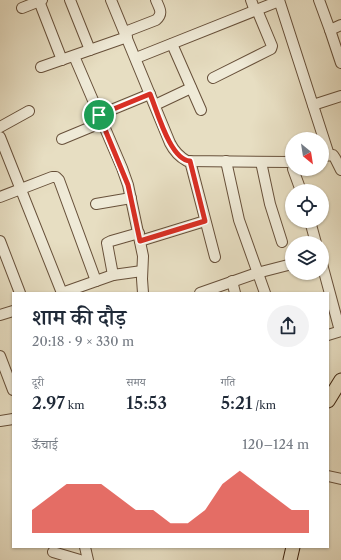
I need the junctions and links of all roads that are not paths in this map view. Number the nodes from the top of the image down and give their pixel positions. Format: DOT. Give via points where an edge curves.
graph roads {
  1 [pos="70,0"];
  2 [pos="111,0"];
  3 [pos="157,0"];
  4 [pos="251,0"];
  5 [pos="319,0"];
  6 [pos="40,1"];
  7 [pos="279,1"];
  8 [pos="22,8"];
  9 [pos="256,10"];
  10 [pos="341,25"];
  11 [pos="330,30"];
  12 [pos="126,34"];
  13 [pos="172,44"];
  14 [pos="90,50"];
  15 [pos="74,56"];
  16 [pos="136,58"];
  17 [pos="62,60"];
  18 [pos="341,62"];
  19 [pos="41,68"];
  20 [pos="213,78"];
  21 [pos="191,88"];
  22 [pos="150,94"];
  23 [pos="341,96"];
  24 [pos="155,105"];
  25 [pos="313,105"];
  26 [pos="201,110"];
  27 [pos="29,111"];
  28 [pos="101,118"];
  29 [pos="0,127"];
  30 [pos="319,132"];
  31 [pos="0,137"];
  32 [pos="62,139"];
  33 [pos="329,156"];
  34 [pos="190,161"];
  35 [pos="226,161"];
  36 [pos="261,162"];
  37 [pos="285,164"];
  38 [pos="341,170"];
  39 [pos="21,189"];
  40 [pos="0,196"];
  41 [pos="131,198"];
  42 [pos="96,204"];
  43 [pos="205,221"];
  44 [pos="139,237"];
  45 [pos="0,241"];
  46 [pos="282,242"];
  47 [pos="215,257"];
  48 [pos="285,266"];
  49 [pos="142,271"];
  50 [pos="257,273"];
  51 [pos="113,276"];
  52 [pos="327,280"];
  53 [pos="96,281"];
  54 [pos="232,281"];
  55 [pos="20,292"];
  56 [pos="62,292"];
  57 [pos="65,292"];
  58 [pos="143,292"];
  59 [pos="207,292"];
  60 [pos="235,292"];
  61 [pos="265,292"];
  62 [pos="12,311"];
  63 [pos="0,315"];
  64 [pos="341,331"];
  65 [pos="329,335"];
  66 [pos="0,356"];
  67 [pos="341,380"];
  68 [pos="12,387"];
  69 [pos="329,399"];
  70 [pos="12,419"];
  71 [pos="0,421"];
  72 [pos="329,476"];
  73 [pos="341,479"];
  74 [pos="85,548"];
  75 [pos="53,552"];
  76 [pos="80,560"];
  77 [pos="88,560"];
  1 -- 14 [label="street"];
  2 -- 12 [label="street"];
  3 -- 12 [label="street" via="160,16"];
  4 -- 9 [label="street"];
  5 -- 11 [label="street"];
  6 -- 8 [label="street"];
  6 -- 17 [label="street"];
  7 -- 9 [label="street"];
  7 -- 25 [label="street"];
  9 -- 13 [label="street"];
  9 -- 20 [label="street" via="272,46 271,49"];
  10 -- 11 [label="street"];
  11 -- 18 [label="street"];
  12 -- 14 [label="street"];
  12 -- 16 [label="street"];
  13 -- 16 [label="street"];
  13 -- 21 [label="street"];
  14 -- 15 [label="street"];
  15 -- 17 [label="street"];
  15 -- 28 [label="street"];
  16 -- 22 [label="street"];
  17 -- 19 [label="street"];
  21 -- 24 [label="street"];
  21 -- 26 [label="street"];
  22 -- 24 [label="street"];
  22 -- 28 [label="street"];
  23 -- 25 [label="street"];
  24 -- 34 [label="street" via="175,152"];
  25 -- 30 [label="street"];
  27 -- 29 [label="street"];
  28 -- 32 [label="street"];
  28 -- 41 [label="street" via="122,168"];
  31 -- 39 [label="street"];
  33 -- 38 [label="street" via="333,155"];
  34 -- 35 [label="street"];
  34 -- 43 [label="street"];
  35 -- 36 [label="street"];
  35 -- 50 [label="street" via="239,220"];
  36 -- 37 [label="street"];
  36 -- 46 [label="street"];
  39 -- 40 [label="street"];
  39 -- 53 [label="street" via="52,177 59,180"];
  39 -- 56 [label="street"];
  41 -- 42 [label="street"];
  41 -- 44 [label="street"];
  43 -- 44 [label="street"];
  43 -- 47 [label="street"];
  44 -- 49 [label="street" via="143,256"];
  44 -- 51 [label="street" via="107,243"];
  45 -- 55 [label="street"];
  48 -- 50 [label="street"];
  49 -- 51 [label="street"];
  49 -- 58 [label="street"];
  50 -- 54 [label="street"];
  50 -- 61 [label="street"];
  51 -- 53 [label="street"];
  52 -- 64 [label="street"];
  53 -- 57 [label="street"];
  54 -- 59 [label="street"];
  54 -- 60 [label="street"];
  62 -- 63 [label="street"];
  64 -- 65 [label="street"];
  66 -- 68 [label="street"];
  67 -- 69 [label="main road"];
  70 -- 71 [label="street"];
  72 -- 73 [label="street"];
  74 -- 77 [label="street"];
  75 -- 76 [label="street"];
}
